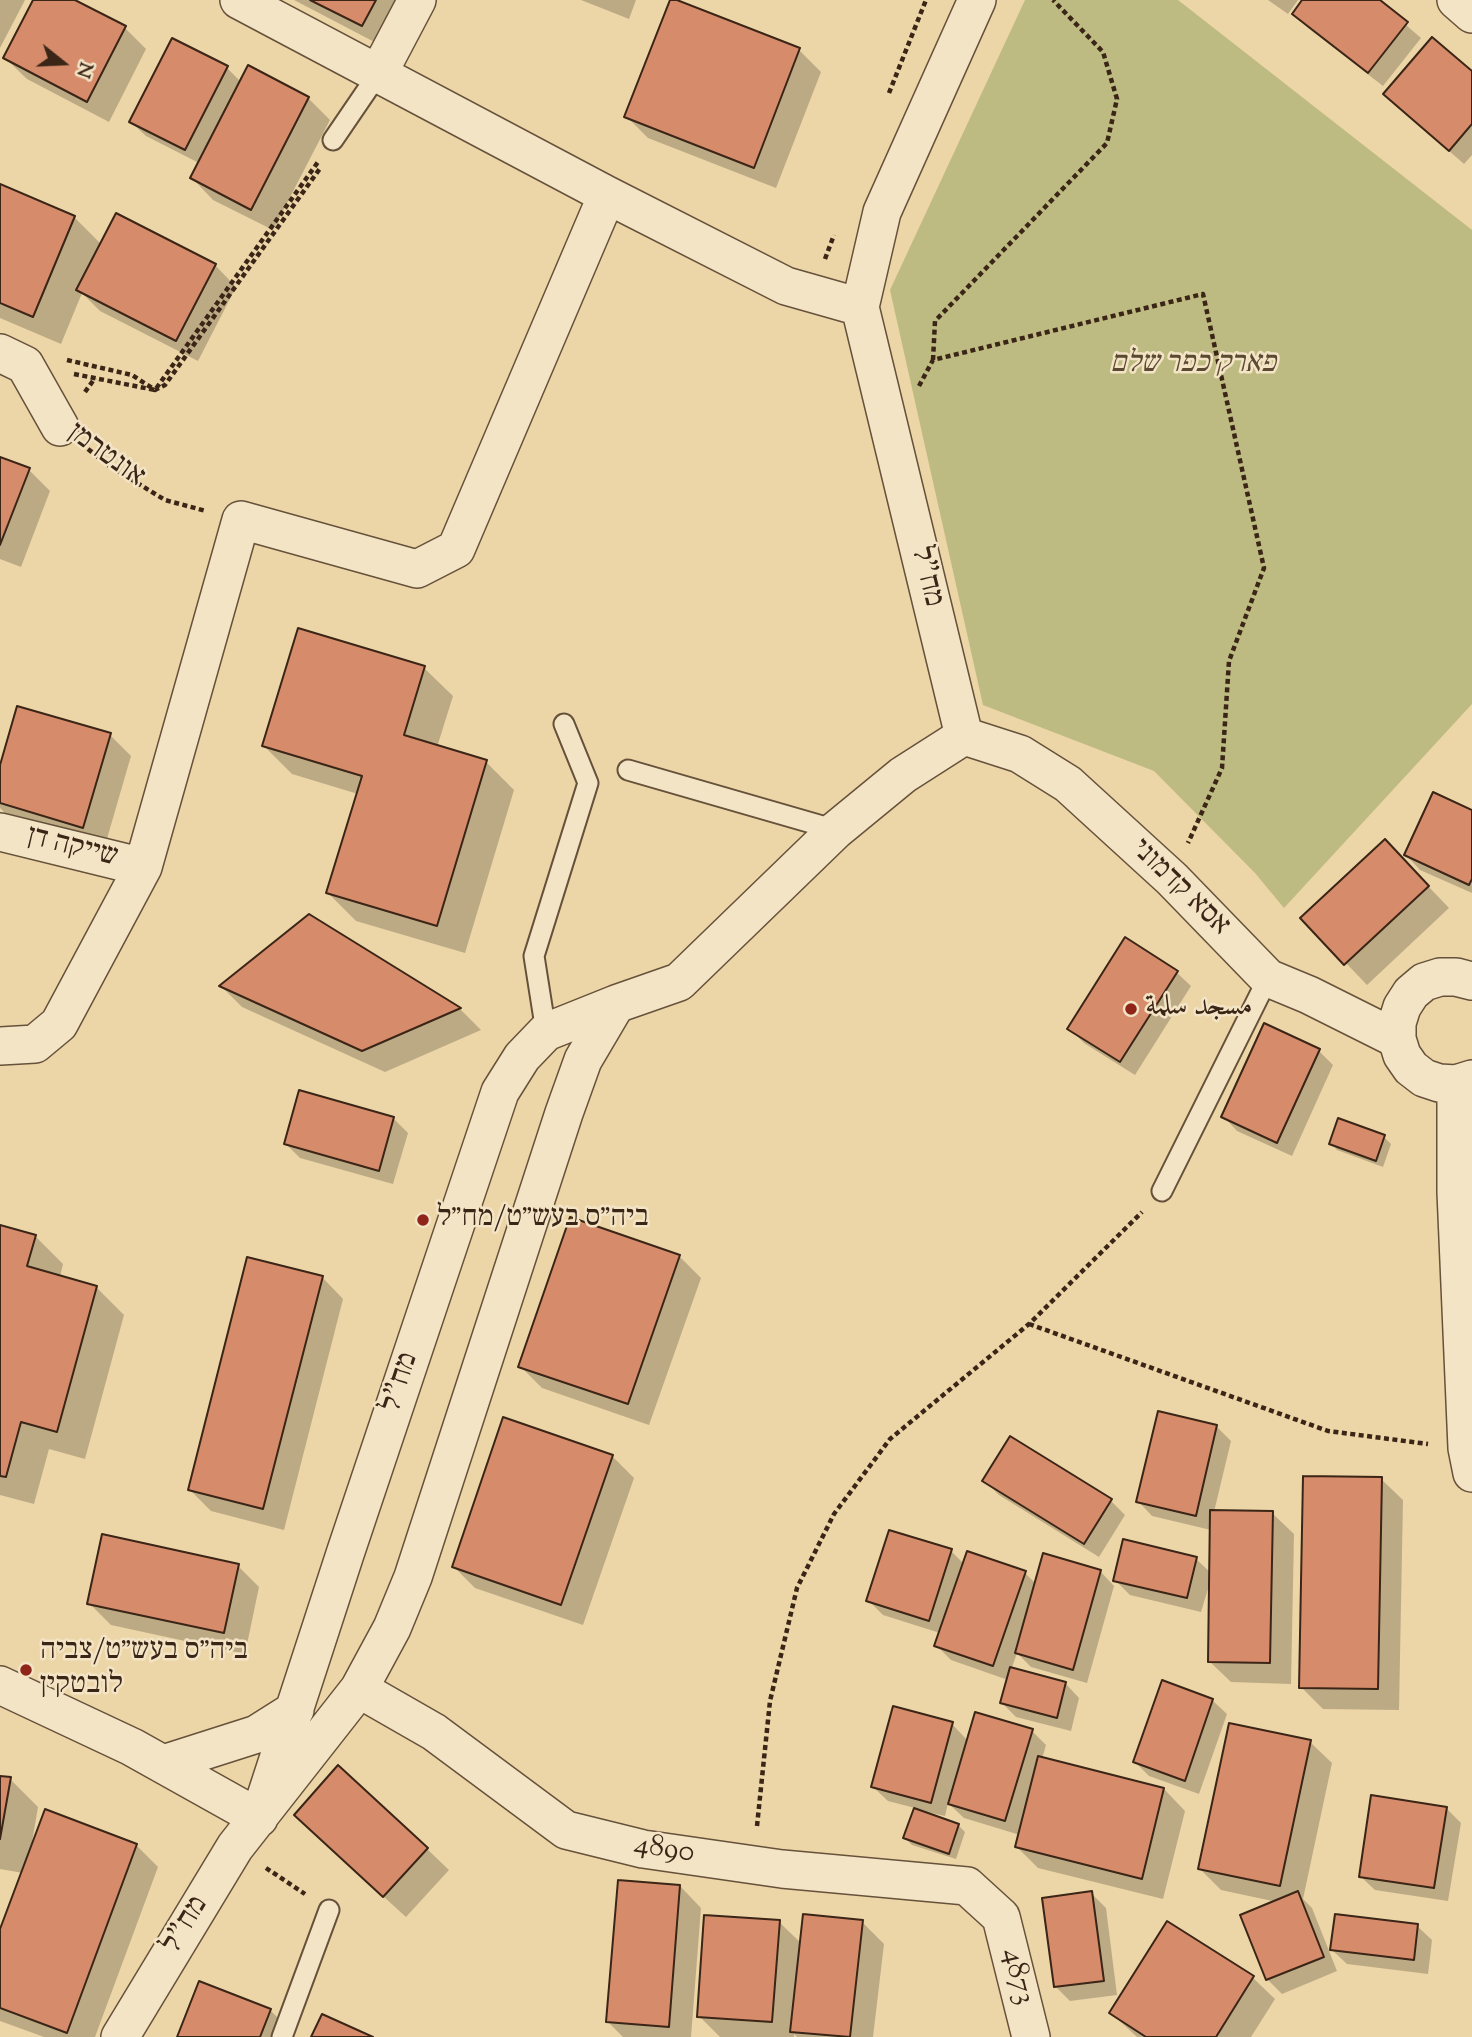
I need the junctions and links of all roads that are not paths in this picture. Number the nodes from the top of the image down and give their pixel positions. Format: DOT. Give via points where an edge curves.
graph roads {
  1 [pos="239,0"];
  2 [pos="417,0"];
  3 [pos="977,0"];
  4 [pos="1456,0"];
  5 [pos="1472,14"];
  6 [pos="378,74"];
  7 [pos="333,140"];
  8 [pos="607,195"];
  9 [pos="860,307"];
  10 [pos="27,359"];
  11 [pos="60,427"];
  12 [pos="564,724"];
  13 [pos="964,736"];
  14 [pos="628,769"];
  15 [pos="836,830"];
  16 [pos="0,831"];
  17 [pos="143,867"];
  18 [pos="1268,978"];
  19 [pos="1472,981"];
  20 [pos="616,1004"];
  21 [pos="546,1032"];
  22 [pos="1397,1039"];
  23 [pos="0,1046"];
  24 [pos="1464,1082"];
  25 [pos="1162,1191"];
  26 [pos="1470,1456"];
  27 [pos="0,1685"];
  28 [pos="359,1689"];
  29 [pos="295,1710"];
  30 [pos="163,1764"];
  31 [pos="260,1818"];
  32 [pos="329,1910"];
  33 [pos="1001,1917"];
  34 [pos="120,2037"];
  35 [pos="282,2037"];
  36 [pos="1031,2037"];
  1 -- 6 [label="street"];
  2 -- 6 [label="street"];
  3 -- 9 [label="street, מח\"ל" via="882,212"];
  4 -- 5 [label="street"];
  6 -- 7 [label="lane"];
  6 -- 8 [label="street"];
  8 -- 9 [label="street" via="786,286"];
  8 -- 17 [label="street" via="456,549 417,569 241,520"];
  9 -- 13 [label="street, מח\"ל"];
  10 -- 11 [label="street, אונטרמן"];
  12 -- 21 [label="lane" via="588,783 534,956"];
  13 -- 15 [label="street, מח\"ל" via="903,775"];
  13 -- 18 [label="street, אסא קדמוני" via="1020,754 1068,784 1172,879"];
  14 -- 15 [label="lane"];
  15 -- 20 [label="street, מח\"ל" via="679,982"];
  16 -- 17 [label="street, שייקה דן"];
  17 -- 23 [label="street" via="59,1024 34,1044"];
  18 -- 22 [label="street, אסא קדמוני"];
  18 -- 25 [label="lane"];
  19 -- 22 [label="street" via="1456,976 1424,982 1402,1007"];
  20 -- 21 [label="street, מח\"ל"];
  20 -- 28 [label="street, מח\"ל" via="583,1060 413,1577"];
  21 -- 29 [label="street, מח\"ל" via="522,1057 500,1092"];
  22 -- 24 [label="street" via="1402,1055 1424,1078"];
  24 -- 26 [label="street" via="1456,1192"];
  27 -- 30 [label="street"];
  28 -- 31 [label="street, מח\"ל"];
  28 -- 33 [label="street, 4890" via="434,1732 566,1830 643,1849 967,1886"];
  29 -- 30 [label="street" via="257,1734"];
  29 -- 31 [label="street, מח\"ל"];
  30 -- 31 [label="street"];
  31 -- 34 [label="street, מח\"ל" via="235,1847"];
  32 -- 35 [label="lane"];
  33 -- 36 [label="street, 4873"];
}
